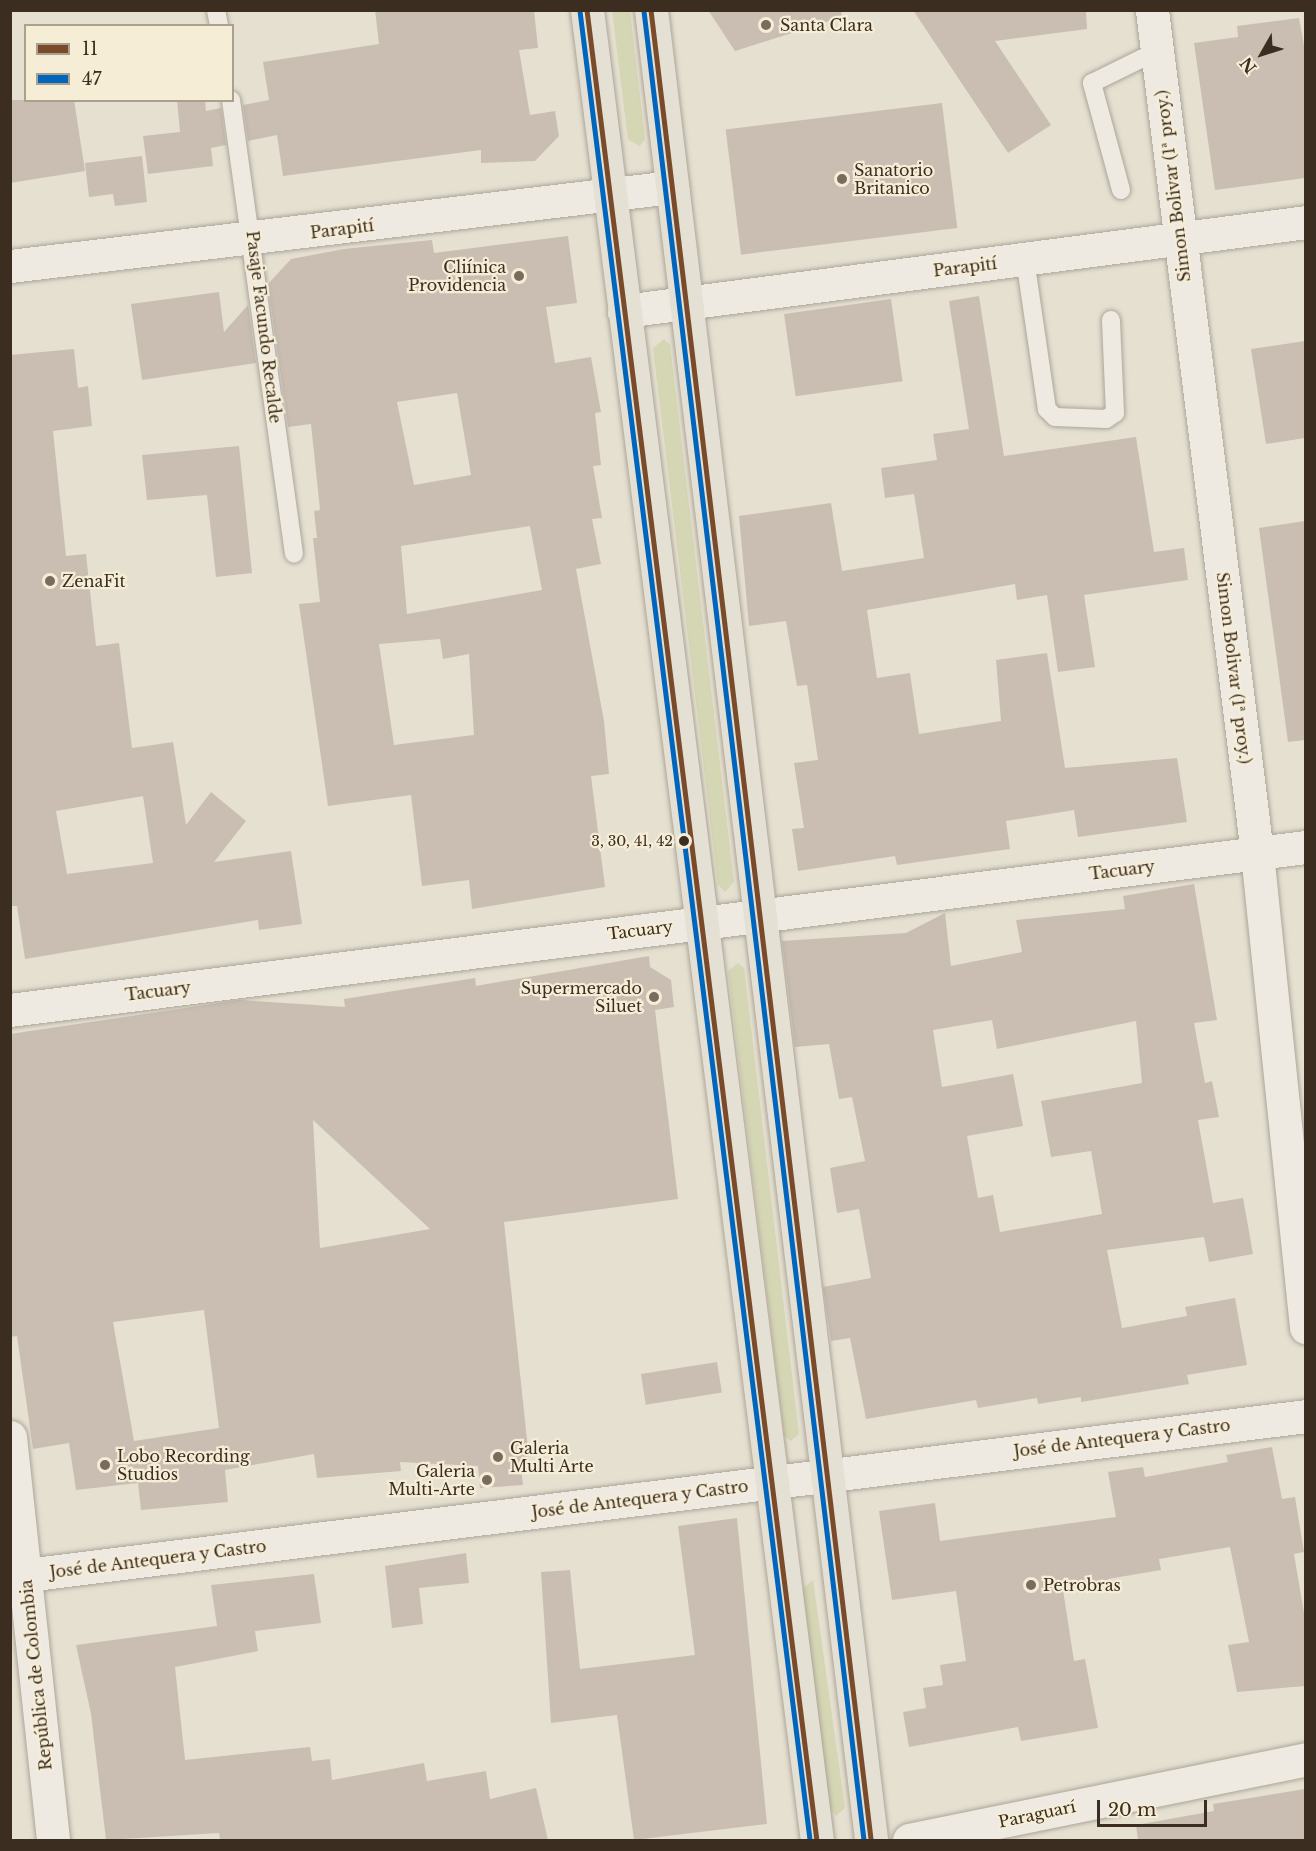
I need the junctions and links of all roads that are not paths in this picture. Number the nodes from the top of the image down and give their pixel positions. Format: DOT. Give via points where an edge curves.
graph roads {
  1 [pos="587,10"];
  2 [pos="651,10"];
  3 [pos="1152,10"];
  4 [pos="1157,51"];
  5 [pos="231,102"];
  6 [pos="672,187"];
  7 [pos="1121,190"];
  8 [pos="610,195"];
  9 [pos="1305,222"];
  10 [pos="1178,239"];
  11 [pos="254,241"];
  12 [pos="1025,259"];
  13 [pos="10,266"];
  14 [pos="686,303"];
  15 [pos="624,311"];
  16 [pos="1111,320"];
  17 [pos="294,554"];
  18 [pos="1305,847"];
  19 [pos="1257,853"];
  20 [pos="758,915"];
  21 [pos="700,922"];
  22 [pos="10,1010"];
  23 [pos="1305,1327"];
  24 [pos="1305,1416"];
  25 [pos="10,1437"];
  26 [pos="824,1475"];
  27 [pos="770,1483"];
  28 [pos="18,1576"];
  29 [pos="1305,1759"];
  30 [pos="53,1840"];
  31 [pos="817,1840"];
  32 [pos="871,1840"];
  33 [pos="909,1840"];
  1 -- 8 [label="main road"];
  2 -- 6 [label="main road"];
  3 -- 4 [label="street, Simon Bolivar (1ª proy.)"];
  4 -- 7 [label="lane" via="1092,84"];
  4 -- 10 [label="street, Simon Bolivar (1ª proy.)"];
  5 -- 11 [label="lane, Pasaje Facundo Recalde"];
  6 -- 8 [label="street, Parapití"];
  6 -- 14 [label="main road"];
  8 -- 11 [label="street, Parapití"];
  8 -- 15 [label="main road"];
  9 -- 10 [label="street, Parapití"];
  10 -- 12 [label="street, Parapití"];
  10 -- 19 [label="street, Simon Bolivar (1ª proy.)"];
  11 -- 13 [label="street, Parapití"];
  11 -- 17 [label="lane, Pasaje Facundo Recalde"];
  12 -- 14 [label="street, Parapití"];
  12 -- 16 [label="lane" via="1047,409 1054,417 1106,419 1115,413"];
  14 -- 15 [label="street, Parapití"];
  14 -- 20 [label="main road"];
  15 -- 21 [label="main road"];
  18 -- 19 [label="street, Tacuary"];
  19 -- 20 [label="street, Tacuary"];
  19 -- 23 [label="street, Simon Bolivar (1ª proy.)"];
  20 -- 21 [label="street, Tacuary"];
  20 -- 26 [label="main road"];
  21 -- 22 [label="street, Tacuary"];
  21 -- 27 [label="main road"];
  24 -- 26 [label="street, José de Antequera y Castro"];
  25 -- 28 [label="street, República de Colombia"];
  26 -- 27 [label="street, José de Antequera y Castro"];
  26 -- 32 [label="main road"];
  27 -- 28 [label="street, José de Antequera y Castro"];
  27 -- 31 [label="main road"];
  28 -- 30 [label="street, República de Colombia"];
  29 -- 33 [label="street, Paraguarí"];
}
